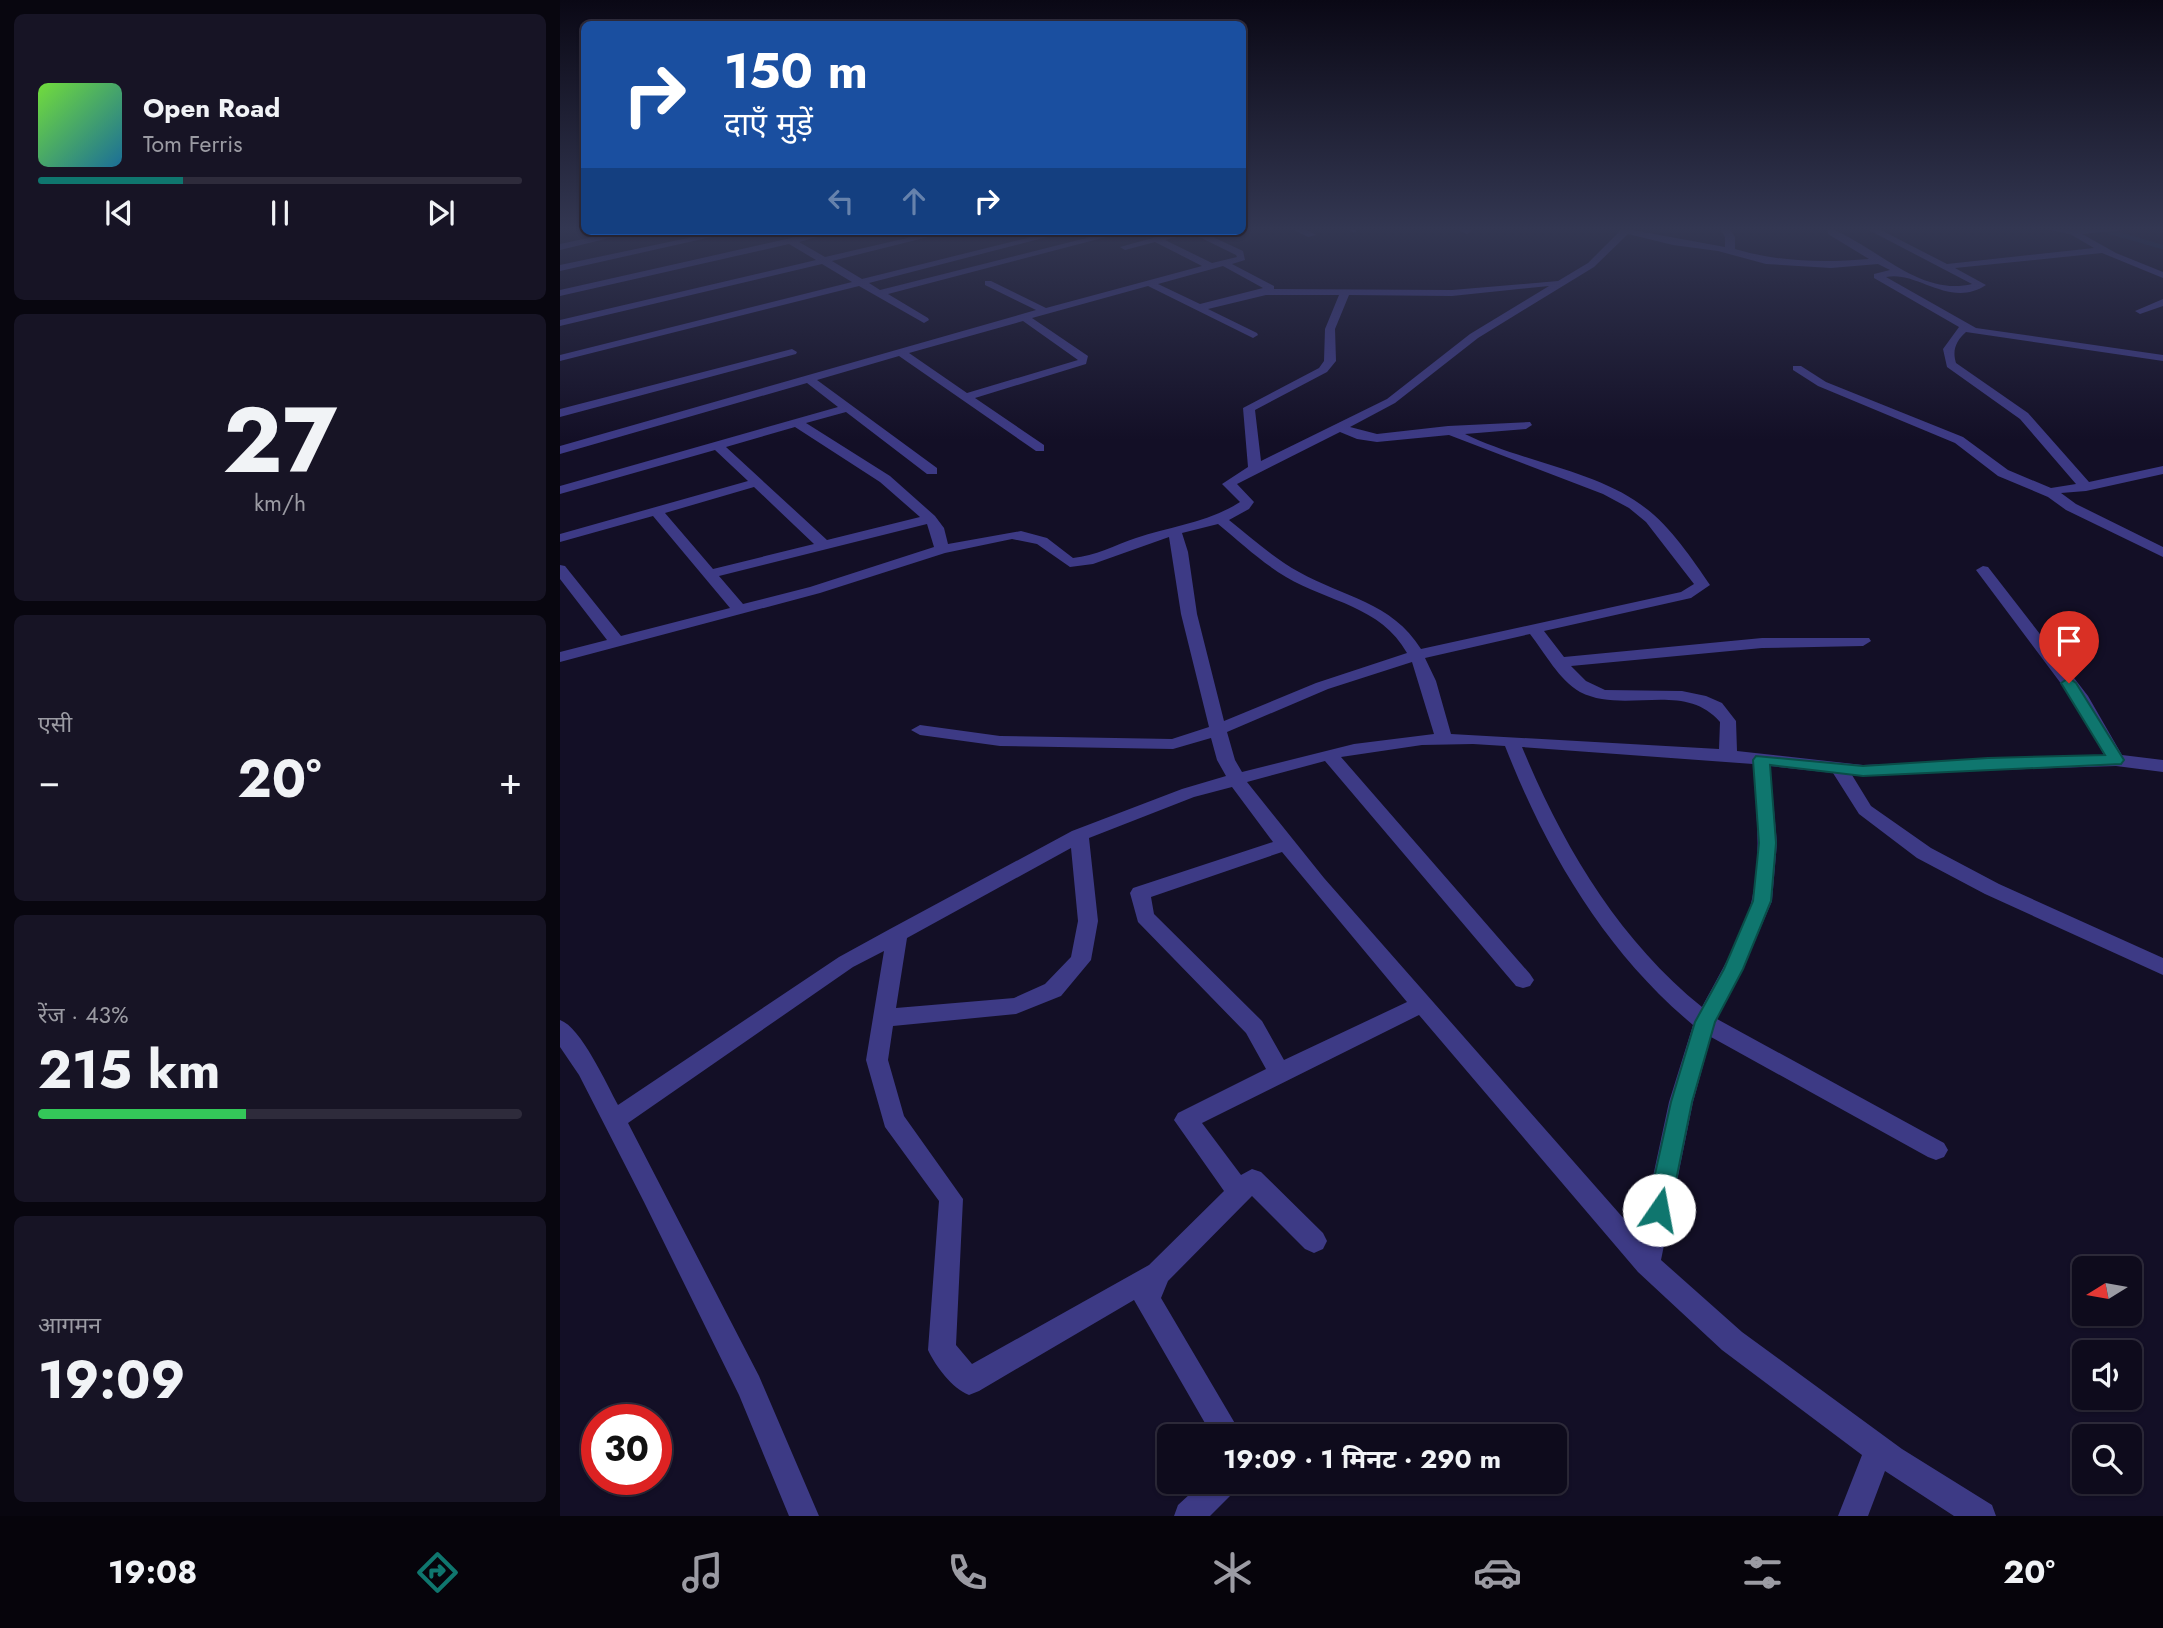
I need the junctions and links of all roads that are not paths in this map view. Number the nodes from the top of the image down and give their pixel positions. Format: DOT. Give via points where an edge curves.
graph roads {
  1 [pos="664,298"];
  2 [pos="800,298"];
  3 [pos="888,298"];
  4 [pos="1018,298"];
  5 [pos="1094,298"];
  6 [pos="1182,298"];
  7 [pos="1243,298"];
  8 [pos="1343,298"];
  9 [pos="1536,298"];
  10 [pos="1913,298"];
  11 [pos="2163,302"];
  12 [pos="1202,307"];
  13 [pos="1045,311"];
  14 [pos="2140,311"];
  15 [pos="1024,317"];
  16 [pos="924,320"];
  17 [pos="560,323"];
  18 [pos="1964,328"];
  19 [pos="1253,335"];
  20 [pos="560,344"];
  21 [pos="792,352"];
  22 [pos="573,354"];
  23 [pos="903,354"];
  24 [pos="560,358"];
  25 [pos="2163,358"];
  26 [pos="737,368"];
  27 [pos="1797,368"];
  28 [pos="810,380"];
  29 [pos="768,392"];
  30 [pos="965,397"];
  31 [pos="847,408"];
  32 [pos="560,413"];
  33 [pos="797,423"];
  34 [pos="1526,425"];
  35 [pos="1340,427"];
  36 [pos="1448,430"];
  37 [pos="718,446"];
  38 [pos="1040,449"];
  39 [pos="560,450"];
  40 [pos="1255,469"];
  41 [pos="2163,470"];
  42 [pos="932,471"];
  43 [pos="758,482"];
  44 [pos="2086,487"];
  45 [pos="560,490"];
  46 [pos="2053,494"];
  47 [pos="656,511"];
  48 [pos="930,519"];
  49 [pos="1220,519"];
  50 [pos="1175,532"];
  51 [pos="560,538"];
  52 [pos="822,544"];
  53 [pos="942,549"];
  54 [pos="2163,553"];
  55 [pos="560,569"];
  56 [pos="1983,570"];
  57 [pos="709,574"];
  58 [pos="740,610"];
  59 [pos="1534,629"];
  60 [pos="1863,641"];
  61 [pos="618,643"];
  62 [pos="1416,655"];
  63 [pos="560,657"];
  64 [pos="1562,662"];
  65 [pos="920,730"];
  66 [pos="1217,730"];
  67 [pos="1444,739"];
  68 [pos="1511,741"];
  69 [pos="1329,754"];
  70 [pos="1728,756"];
  71 [pos="1761,760"];
  72 [pos="2116,760"];
  73 [pos="2163,766"];
  74 [pos="1839,769"];
  75 [pos="1235,779"];
  76 [pos="1079,835"];
  77 [pos="1286,845"];
  78 [pos="897,934"];
  79 [pos="2163,967"];
  80 [pos="1523,980"];
  81 [pos="1422,1004"];
  82 [pos="884,1018"];
  83 [pos="1705,1022"];
  84 [pos="560,1030"];
  85 [pos="1279,1073"];
  86 [pos="614,1120"];
  87 [pos="1936,1150"];
  88 [pos="1240,1193"];
  89 [pos="1314,1241"];
  90 [pos="1647,1264"];
  91 [pos="1158,1273"];
  92 [pos="1220,1424"];
  93 [pos="1879,1449"];
  94 [pos="1212,1494"];
  95 [pos="804,1516"];
  96 [pos="1189,1516"];
  97 [pos="1853,1516"];
  98 [pos="1981,1516"];
  1 -- 17 [label="street"];
  2 -- 22 [label="street"];
  3 -- 16 [label="street"];
  4 -- 13 [label="street"];
  5 -- 13 [label="street"];
  6 -- 12 [label="street"];
  7 -- 12 [label="street"];
  8 -- 40 [label="street" via="1323,370 1249,408"];
  9 -- 35 [label="street" via="1474,336 1391,401"];
  10 -- 18 [label="street"];
  11 -- 14 [label="street"];
  12 -- 19 [label="street"];
  13 -- 15 [label="street"];
  15 -- 23 [label="street"];
  15 -- 30 [label="street" via="1077,352 1083,362"];
  18 -- 25 [label="street"];
  18 -- 44 [label="street" via="1949,345 1951,365 2024,416"];
  20 -- 22 [label="street"];
  21 -- 26 [label="street"];
  22 -- 24 [label="street"];
  23 -- 28 [label="street"];
  23 -- 30 [label="street"];
  26 -- 29 [label="street"];
  26 -- 32 [label="street"];
  27 -- 46 [label="street" via="1822,384 1959,440 2003,473"];
  28 -- 29 [label="street"];
  28 -- 31 [label="street"];
  29 -- 39 [label="street"];
  30 -- 38 [label="street"];
  31 -- 33 [label="street"];
  31 -- 42 [label="street"];
  33 -- 37 [label="street"];
  33 -- 48 [label="street" via="885,480"];
  34 -- 36 [label="street"];
  35 -- 36 [label="street" via="1367,438"];
  35 -- 40 [label="street"];
  36 -- 59 [label="street" via="1634,505 1651,519 1703,585 1686,595"];
  37 -- 43 [label="street"];
  37 -- 45 [label="street"];
  40 -- 49 [label="street" via="1229,484 1247,502"];
  41 -- 44 [label="street"];
  43 -- 47 [label="street"];
  43 -- 52 [label="street"];
  44 -- 46 [label="street"];
  46 -- 54 [label="street"];
  47 -- 51 [label="street"];
  47 -- 57 [label="street"];
  48 -- 52 [label="street"];
  48 -- 53 [label="street"];
  49 -- 50 [label="street"];
  49 -- 62 [label="street" via="1299,579 1385,616"];
  50 -- 53 [label="street" via="1079,563 1063,559 1042,541 1021,535"];
  50 -- 66 [label="street"];
  52 -- 57 [label="street"];
  53 -- 58 [label="street"];
  55 -- 61 [label="street"];
  56 -- 72 [label="street" via="2082,701"];
  57 -- 58 [label="street"];
  58 -- 61 [label="street"];
  59 -- 62 [label="street"];
  59 -- 64 [label="street"];
  60 -- 64 [label="street" via="1735,645"];
  61 -- 63 [label="street"];
  62 -- 66 [label="street" via="1322,686"];
  62 -- 67 [label="street" via="1433,690"];
  64 -- 70 [label="street" via="1586,689 1595,692 1679,696 1715,705 1728,721"];
  65 -- 66 [label="street" via="1000,741 1173,744"];
  66 -- 75 [label="street"];
  67 -- 68 [label="street"];
  67 -- 69 [label="street"];
  68 -- 70 [label="street"];
  68 -- 83 [label="street" via="1557,841 1603,912 1647,972"];
  69 -- 75 [label="street"];
  69 -- 80 [label="street"];
  70 -- 71 [label="street"];
  71 -- 74 [label="street"];
  71 -- 83 [label="street" via="1768,843 1762,901 1734,969"];
  72 -- 73 [label="street"];
  72 -- 74 [label="street"];
  74 -- 79 [label="street" via="1866,810 1924,853 1992,890"];
  75 -- 76 [label="street"];
  75 -- 77 [label="street"];
  76 -- 78 [label="street"];
  76 -- 82 [label="street" via="1088,921 1081,960 1054,990 1016,1006"];
  77 -- 81 [label="street"];
  77 -- 85 [label="street" via="1140,893 1145,916 1254,1027"];
  78 -- 82 [label="street"];
  78 -- 86 [label="street" via="846,962"];
  81 -- 85 [label="street"];
  81 -- 90 [label="street"];
  82 -- 91 [label="street" via="877,1060 893,1120 951,1199 942,1350 969,1381"];
  83 -- 87 [label="street"];
  83 -- 90 [label="street" via="1681,1102"];
  84 -- 86 [label="street"];
  85 -- 88 [label="street" via="1186,1120"];
  86 -- 95 [label="street" via="749,1386"];
  88 -- 89 [label="street" via="1252,1181"];
  88 -- 91 [label="street"];
  90 -- 93 [label="street" via="1732,1341"];
  91 -- 92 [label="street" via="1147,1299"];
  93 -- 97 [label="street"];
  93 -- 98 [label="street"];
  94 -- 96 [label="street"];
}
